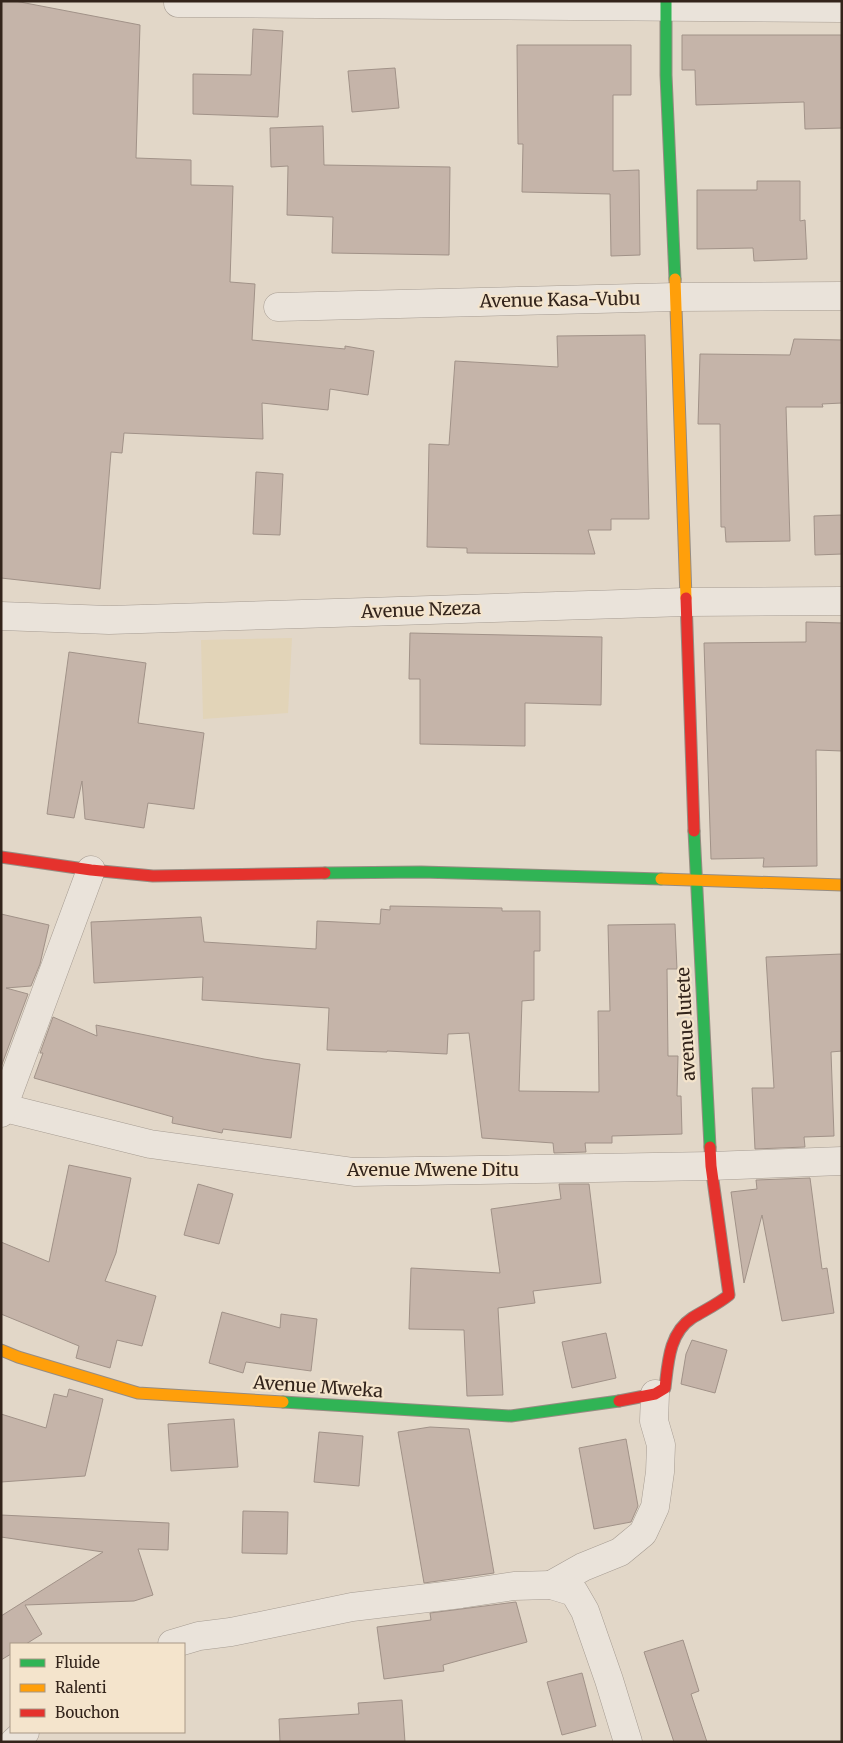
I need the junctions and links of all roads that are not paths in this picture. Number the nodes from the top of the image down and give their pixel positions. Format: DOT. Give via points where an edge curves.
graph roads {
  1 [pos="178,4"];
  2 [pos="666,4"];
  3 [pos="842,8"];
  4 [pos="842,296"];
  5 [pos="676,297"];
  6 [pos="278,307"];
  7 [pos="842,601"];
  8 [pos="686,602"];
  9 [pos="1,616"];
  10 [pos="1,857"];
  11 [pos="91,870"];
  12 [pos="696,880"];
  13 [pos="842,885"];
  14 [pos="2,1109"];
  15 [pos="842,1161"];
  16 [pos="711,1166"];
  17 [pos="1,1350"];
  18 [pos="647,1396"];
  19 [pos="552,1585"];
  20 [pos="175,1643"];
  21 [pos="24,1733"];
  22 [pos="14,1742"];
  23 [pos="628,1742"];
  1 -- 2 [label="street"];
  2 -- 3 [label="street"];
  2 -- 5 [label="main road, avenue lutete"];
  4 -- 5 [label="street, Avenue Kasa-Vubu"];
  5 -- 6 [label="street, Avenue Kasa-Vubu"];
  5 -- 8 [label="main road, avenue lutete"];
  7 -- 8 [label="street, Avenue Nzeza"];
  8 -- 9 [label="street, Avenue Nzeza" via="109,620"];
  8 -- 12 [label="main road, avenue lutete"];
  10 -- 11 [label="main road"];
  11 -- 12 [label="main road" via="153,876 422,872"];
  11 -- 14 [label="street"];
  12 -- 13 [label="main road"];
  12 -- 16 [label="main road, avenue lutete"];
  14 -- 16 [label="street, Avenue Mwene Ditu" via="150,1144 354,1172"];
  15 -- 16 [label="street, Avenue Mwene Ditu"];
  16 -- 18 [label="main road, avenue lutete" via="729,1295 679,1331 667,1363 665,1388"];
  17 -- 18 [label="main road, Avenue Mweka" via="138,1393 511,1416"];
  18 -- 19 [label="street" via="660,1445 660,1472 655,1507 643,1533 620,1552 583,1567"];
  19 -- 20 [label="street" via="514,1586 352,1607"];
  19 -- 23 [label="street" via="574,1592 585,1611"];
  21 -- 22 [label="street"];
}
